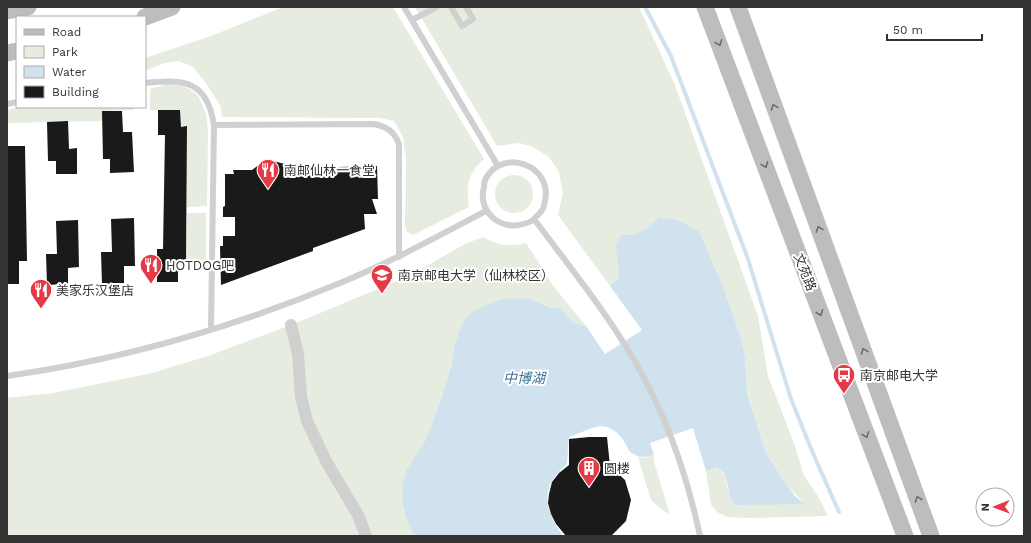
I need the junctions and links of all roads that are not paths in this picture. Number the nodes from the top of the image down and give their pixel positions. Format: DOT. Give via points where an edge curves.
graph roads {
  1 [pos="28,7"];
  2 [pos="172,7"];
  3 [pos="404,7"];
  4 [pos="437,7"];
  5 [pos="451,7"];
  6 [pos="466,7"];
  7 [pos="705,7"];
  8 [pos="738,7"];
  9 [pos="7,11"];
  10 [pos="146,17"];
  11 [pos="412,20"];
  12 [pos="146,83"];
  13 [pos="214,125"];
  14 [pos="498,166"];
  15 [pos="486,211"];
  16 [pos="534,219"];
  17 [pos="399,257"];
  18 [pos="291,326"];
  19 [pos="211,329"];
  20 [pos="7,376"];
  21 [pos="366,536"];
  22 [pos="700,536"];
  23 [pos="905,536"];
  24 [pos="931,536"];
  1 -- 9 [label="main road"];
  2 -- 10 [label="main road"];
  3 -- 11 [label="lane"];
  4 -- 11 [label="lane"];
  5 -- 6 [label="lane" via="462,26 473,19"];
  7 -- 23 [label="main road, 文苑路, one-way"];
  24 -- 8 [label="main road, one-way"];
  11 -- 14 [label="lane"];
  12 -- 13 [label="lane" via="175,81 198,88 210,107"];
  13 -- 17 [label="lane" via="374,124 386,127 396,136 399,144"];
  13 -- 19 [label="lane"];
  14 -- 15 [label="lane" via="486,178 482,194"];
  14 -- 16 [label="lane" via="514,161 530,165 542,177 547,193 542,210"];
  15 -- 16 [label="lane" via="498,222 515,226"];
  15 -- 17 [label="lane"];
  16 -- 22 [label="lane" via="599,306 630,353 656,402 684,472"];
  17 -- 19 [label="lane" via="283,306"];
  18 -- 21 [label="street" via="298,354 301,397 307,421 326,461 358,516"];
  19 -- 20 [label="lane" via="156,347 44,371"];
}
